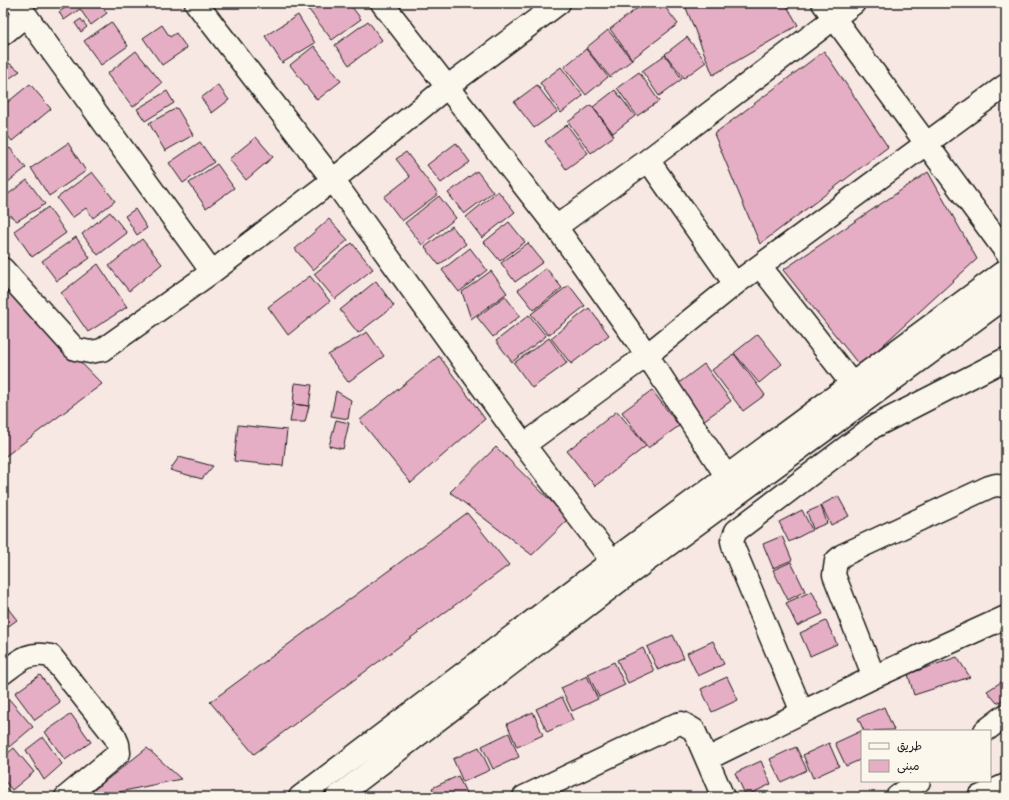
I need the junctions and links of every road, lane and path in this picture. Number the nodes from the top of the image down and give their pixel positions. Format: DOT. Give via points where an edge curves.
graph roads {
  1 [pos="196,3"];
  2 [pos="382,3"];
  3 [pos="559,3"];
  4 [pos="854,3"];
  5 [pos="22,9"];
  6 [pos="829,10"];
  7 [pos="3,34"];
  8 [pos="1006,85"];
  9 [pos="447,87"];
  10 [pos="928,144"];
  11 [pos="648,160"];
  12 [pos="333,180"];
  13 [pos="556,227"];
  14 [pos="1006,252"];
  15 [pos="760,266"];
  16 [pos="3,269"];
  17 [pos="1006,270"];
  18 [pos="212,272"];
  19 [pos="735,284"];
  20 [pos="1006,297"];
  21 [pos="646,355"];
  22 [pos="1006,359"];
  23 [pos="852,384"];
  24 [pos="524,445"];
  25 [pos="727,477"];
  26 [pos="1006,486"];
  27 [pos="612,561"];
  28 [pos="1006,617"];
  29 [pos="3,674"];
  30 [pos="874,677"];
  31 [pos="452,696"];
  32 [pos="802,712"];
  33 [pos="1006,715"];
  34 [pos="986,730"];
  35 [pos="707,759"];
  36 [pos="1006,785"];
  37 [pos="66,797"];
  38 [pos="300,797"];
  39 [pos="337,797"];
  40 [pos="524,797"];
  41 [pos="723,797"];
  42 [pos="979,797"];
  1 -- 12 [label="street"];
  2 -- 9 [label="street"];
  3 -- 9 [label="street"];
  4 -- 6 [label="street"];
  5 -- 7 [label="street"];
  5 -- 18 [label="street"];
  6 -- 10 [label="street"];
  6 -- 11 [label="street"];
  8 -- 10 [label="street"];
  9 -- 12 [label="street"];
  9 -- 13 [label="street"];
  10 -- 14 [label="street"];
  10 -- 15 [label="street"];
  11 -- 13 [label="street"];
  11 -- 19 [label="street"];
  12 -- 18 [label="street"];
  12 -- 24 [label="street"];
  13 -- 21 [label="street"];
  15 -- 19 [label="street"];
  15 -- 23 [label="street"];
  16 -- 18 [label="street" via="75,349 90,352 102,350"];
  17 -- 23 [label="street"];
  19 -- 21 [label="street"];
  20 -- 31 [label="street" via="625,576"];
  21 -- 24 [label="street"];
  21 -- 25 [label="street"];
  22 -- 32 [label="street" via="873,428 736,531 732,541 734,549"];
  23 -- 25 [label="street"];
  24 -- 27 [label="street"];
  25 -- 27 [label="street"];
  26 -- 30 [label="street" via="996,484 989,487 843,555 836,561 834,575"];
  27 -- 31 [label="street"];
  28 -- 30 [label="street"];
  29 -- 37 [label="street" via="25,657 39,653 51,656 115,737 119,753"];
  30 -- 32 [label="street"];
  31 -- 38 [label="street"];
  31 -- 39 [label="street"];
  32 -- 35 [label="street"];
  33 -- 34 [label="street"];
  35 -- 40 [label="street" via="694,730 682,723 677,724"];
  35 -- 41 [label="street"];
  36 -- 42 [label="street"];
}
